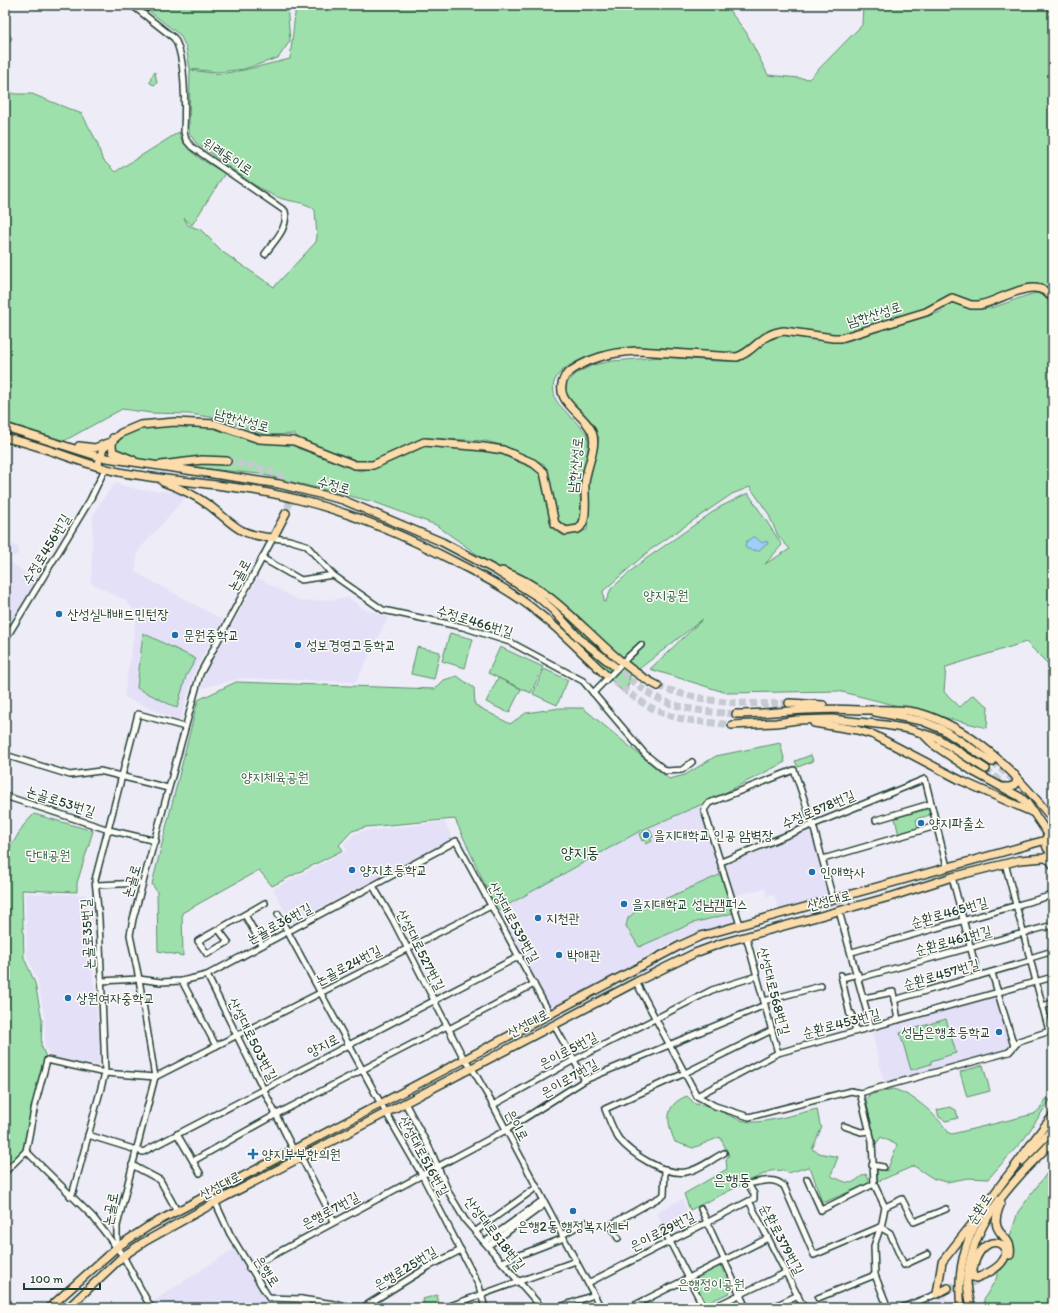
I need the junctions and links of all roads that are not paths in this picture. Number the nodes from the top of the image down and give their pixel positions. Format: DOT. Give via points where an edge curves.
graph roads {
  1 [pos="132,5"];
  2 [pos="265,254"];
  3 [pos="1053,300"];
  4 [pos="5,427"];
  5 [pos="5,438"];
  6 [pos="113,438"];
  7 [pos="65,445"];
  8 [pos="104,458"];
  9 [pos="227,461"];
  10 [pos="143,464"];
  11 [pos="97,466"];
  12 [pos="155,466"];
  13 [pos="105,469"];
  14 [pos="152,478"];
  15 [pos="286,513"];
  16 [pos="273,538"];
  17 [pos="262,558"];
  18 [pos="491,568"];
  19 [pos="333,574"];
  20 [pos="5,640"];
  21 [pos="641,645"];
  22 [pos="622,663"];
  23 [pos="614,666"];
  24 [pos="606,675"];
  25 [pos="658,686"];
  26 [pos="593,693"];
  27 [pos="789,702"];
  28 [pos="839,709"];
  29 [pos="863,710"];
  30 [pos="736,714"];
  31 [pos="797,720"];
  32 [pos="732,725"];
  33 [pos="185,726"];
  34 [pos="922,732"];
  35 [pos="5,755"];
  36 [pos="692,762"];
  37 [pos="992,762"];
  38 [pos="986,769"];
  39 [pos="1014,774"];
  40 [pos="123,777"];
  41 [pos="1001,786"];
  42 [pos="168,788"];
  43 [pos="5,796"];
  44 [pos="930,804"];
  45 [pos="1034,813"];
  46 [pos="876,820"];
  47 [pos="1053,820"];
  48 [pos="813,825"];
  49 [pos="936,826"];
  50 [pos="109,830"];
  51 [pos="1049,835"];
  52 [pos="156,841"];
  53 [pos="456,841"];
  54 [pos="1053,854"];
  55 [pos="1044,858"];
  56 [pos="823,859"];
  57 [pos="721,862"];
  58 [pos="1005,863"];
  59 [pos="947,867"];
  60 [pos="1053,867"];
  61 [pos="952,877"];
  62 [pos="143,883"];
  63 [pos="96,885"];
  64 [pos="373,886"];
  65 [pos="1053,895"];
  66 [pos="834,899"];
  67 [pos="265,903"];
  68 [pos="491,906"];
  69 [pos="1015,906"];
  70 [pos="278,914"];
  71 [pos="245,915"];
  72 [pos="841,915"];
  73 [pos="964,921"];
  74 [pos="740,925"];
  75 [pos="1053,925"];
  76 [pos="219,930"];
  77 [pos="288,932"];
  78 [pos="1023,934"];
  79 [pos="746,936"];
  80 [pos="262,946"];
  81 [pos="971,948"];
  82 [pos="407,949"];
  83 [pos="1053,951"];
  84 [pos="852,952"];
  85 [pos="520,956"];
  86 [pos="1030,960"];
  87 [pos="992,973"];
  88 [pos="207,975"];
  89 [pos="757,976"];
  90 [pos="858,976"];
  91 [pos="978,976"];
  92 [pos="1053,977"];
  93 [pos="139,979"];
  94 [pos="101,981"];
  95 [pos="182,981"];
  96 [pos="636,982"];
  97 [pos="1036,982"];
  98 [pos="534,984"];
  99 [pos="821,986"];
  100 [pos="321,993"];
  101 [pos="998,993"];
  102 [pos="864,998"];
  103 [pos="894,1000"];
  104 [pos="434,1001"];
  105 [pos="764,1003"];
  106 [pos="1053,1003"];
  107 [pos="1042,1006"];
  108 [pos="550,1014"];
  109 [pos="655,1018"];
  110 [pos="898,1020"];
  111 [pos="554,1025"];
  112 [pos="448,1027"];
  113 [pos="871,1027"];
  114 [pos="772,1030"];
  115 [pos="856,1031"];
  116 [pos="1051,1031"];
  117 [pos="237,1035"];
  118 [pos="669,1044"];
  119 [pos="350,1045"];
  120 [pos="216,1046"];
  121 [pos="1014,1046"];
  122 [pos="778,1053"];
  123 [pos="464,1059"];
  124 [pos="574,1060"];
  125 [pos="472,1068"];
  126 [pos="363,1069"];
  127 [pos="105,1073"];
  128 [pos="685,1073"];
  129 [pos="155,1076"];
  130 [pos="585,1080"];
  131 [pos="264,1089"];
  132 [pos="860,1094"];
  133 [pos="697,1096"];
  134 [pos="405,1103"];
  135 [pos="380,1104"];
  136 [pos="493,1104"];
  137 [pos="386,1113"];
  138 [pos="277,1114"];
  139 [pos="1053,1116"];
  140 [pos="844,1126"];
  141 [pos="1053,1129"];
  142 [pos="506,1130"];
  143 [pos="870,1131"];
  144 [pos="177,1134"];
  145 [pos="88,1136"];
  146 [pos="1053,1141"];
  147 [pos="136,1150"];
  148 [pos="294,1150"];
  149 [pos="26,1151"];
  150 [pos="724,1153"];
  151 [pos="301,1157"];
  152 [pos="193,1161"];
  153 [pos="132,1165"];
  154 [pos="872,1165"];
  155 [pos="438,1167"];
  156 [pos="883,1167"];
  157 [pos="665,1169"];
  158 [pos="5,1172"];
  159 [pos="200,1173"];
  160 [pos="1009,1174"];
  161 [pos="422,1175"];
  162 [pos="807,1179"];
  163 [pos="874,1184"];
  164 [pos="536,1187"];
  165 [pos="1008,1189"];
  166 [pos="211,1193"];
  167 [pos="70,1196"];
  168 [pos="749,1201"];
  169 [pos="214,1202"];
  170 [pos="544,1202"];
  171 [pos="885,1207"];
  172 [pos="701,1209"];
  173 [pos="946,1209"];
  174 [pos="177,1211"];
  175 [pos="979,1215"];
  176 [pos="334,1222"];
  177 [pos="585,1222"];
  178 [pos="707,1222"];
  179 [pos="880,1227"];
  180 [pos="663,1228"];
  181 [pos="476,1231"];
  182 [pos="563,1236"];
  183 [pos="618,1238"];
  184 [pos="768,1238"];
  185 [pos="670,1241"];
  186 [pos="486,1244"];
  187 [pos="117,1247"];
  188 [pos="461,1250"];
  189 [pos="928,1254"];
  190 [pos="123,1256"];
  191 [pos="724,1259"];
  192 [pos="576,1261"];
  193 [pos="502,1262"];
  194 [pos="250,1268"];
  195 [pos="787,1272"];
  196 [pos="875,1274"];
  197 [pos="688,1277"];
  198 [pos="519,1283"];
  199 [pos="588,1283"];
  200 [pos="948,1290"];
  201 [pos="937,1294"];
  202 [pos="594,1295"];
  203 [pos="740,1295"];
  204 [pos="798,1295"];
  205 [pos="481,1296"];
  206 [pos="818,1298"];
  207 [pos="301,1300"];
  208 [pos="317,1302"];
  209 [pos="970,1306"];
  210 [pos="49,1308"];
  211 [pos="68,1308"];
  212 [pos="151,1308"];
  213 [pos="311,1308"];
  214 [pos="362,1308"];
  215 [pos="444,1308"];
  216 [pos="485,1308"];
  217 [pos="542,1308"];
  218 [pos="557,1308"];
  219 [pos="601,1308"];
  220 [pos="629,1308"];
  221 [pos="704,1308"];
  222 [pos="712,1308"];
  223 [pos="746,1308"];
  224 [pos="771,1308"];
  225 [pos="804,1308"];
  226 [pos="888,1308"];
  227 [pos="901,1308"];
  228 [pos="961,1308"];
  1 -- 2 [label="street, 위례동이로" via="174,38 178,45 182,61 186,140 192,147 285,211 285,227"];
  3 -- 6 [label="main road, 남한산성로" via="1043,289 1033,287 979,305 971,305 952,298 926,312 841,338 776,332 764,337 737,357 621,351 589,362 565,376 561,388 565,400 590,428 593,436 585,482 585,521 578,529 566,531 555,524 547,479 539,468 503,450 424,442 373,465 364,466 355,465 294,441 273,442 259,439 215,424 149,423 129,428"];
  4 -- 7 [label="main road, 수정로"];
  5 -- 11 [label="main road, 수정로"];
  6 -- 7 [label="main road" via="95,448"];
  6 -- 8 [label="main road, 남한산성로" via="102,449"];
  6 -- 10 [label="main road" via="113,452"];
  7 -- 8 [label="main road, 수정로"];
  8 -- 10 [label="main road, 수정로"];
  8 -- 11 [label="main road"];
  8 -- 13 [label="main road"];
  9 -- 12 [label="main road" via="178,462"];
  10 -- 12 [label="main road, 수정로"];
  11 -- 13 [label="main road, 수정로"];
  12 -- 18 [label="main road, 수정로" via="279,484 343,500 416,530"];
  13 -- 14 [label="main road, 수정로"];
  13 -- 20 [label="street, 수정로456번길" via="86,506"];
  14 -- 16 [label="main road" via="191,494 242,532"];
  14 -- 24 [label="main road, 수정로" via="242,488 296,498 392,531 512,594 538,612"];
  15 -- 16 [label="main road"];
  16 -- 17 [label="street, 논골로"];
  16 -- 19 [label="street, 수정로466번길" via="306,545"];
  17 -- 19 [label="street" via="301,580"];
  17 -- 33 [label="street, 논골로" via="200,674"];
  18 -- 22 [label="main road" via="514,575 531,584 553,600"];
  18 -- 23 [label="main road, 수정로" via="538,597 580,638"];
  19 -- 26 [label="street, 수정로466번길" via="383,610 463,627 510,642 583,681"];
  21 -- 22 [label="street"];
  22 -- 25 [label="main road"];
  22 -- 26 [label="street"];
  26 -- 36 [label="street, 수정로466번길" via="645,754 666,771 682,770"];
  27 -- 28 [label="main road"];
  28 -- 29 [label="main road"];
  28 -- 30 [label="main road"];
  29 -- 37 [label="main road" via="922,721 942,729"];
  29 -- 39 [label="main road" via="883,708 928,716 945,723 984,748"];
  31 -- 32 [label="main road"];
  31 -- 34 [label="main road" via="859,721"];
  31 -- 45 [label="main road" via="874,735 962,781"];
  33 -- 40 [label="street, 논골로53번길" via="138,714"];
  33 -- 42 [label="street, 논골로"];
  34 -- 38 [label="main road" via="951,746"];
  34 -- 41 [label="main road" via="934,745 953,758"];
  35 -- 40 [label="street" via="70,775 100,771"];
  39 -- 41 [label="main road" via="1017,780 1015,785"];
  39 -- 47 [label="main road"];
  40 -- 42 [label="street"];
  40 -- 50 [label="street, 논골로53번길"];
  41 -- 45 [label="main road" via="1020,797"];
  42 -- 52 [label="street, 논골로"];
  43 -- 50 [label="street, 논골로53번길"];
  44 -- 46 [label="street"];
  44 -- 48 [label="street, 수정로578번길" via="925,779"];
  44 -- 49 [label="street"];
  45 -- 51 [label="main road"];
  48 -- 56 [label="street"];
  48 -- 57 [label="street, 수정로578번길"];
  48 -- 57 [label="street" via="794,770 709,803 704,810"];
  49 -- 56 [label="street"];
  49 -- 59 [label="street"];
  50 -- 52 [label="street, 논골로53번길"];
  50 -- 63 [label="street, 논골로35번길" via="95,880"];
  51 -- 54 [label="main road" via="1047,848"];
  51 -- 59 [label="main road, 산성대로"];
  52 -- 62 [label="street, 논골로"];
  53 -- 64 [label="street, 논골로36번길"];
  53 -- 68 [label="street, 산성대로539번길"];
  54 -- 55 [label="main road, 산성대로"];
  55 -- 58 [label="main road, 산성대로"];
  55 -- 60 [label="street"];
  56 -- 66 [label="street"];
  57 -- 74 [label="street"];
  58 -- 61 [label="main road, 산성대로"];
  58 -- 69 [label="street"];
  59 -- 66 [label="main road, 산성대로"];
  61 -- 72 [label="main road, 산성대로"];
  61 -- 73 [label="street"];
  62 -- 63 [label="street"];
  62 -- 93 [label="street, 논골로" via="130,935"];
  63 -- 94 [label="street, 논골로35번길"];
  64 -- 77 [label="street, 논골로36번길"];
  64 -- 82 [label="street, 산성대로527번길"];
  65 -- 69 [label="street, 순환로465번길"];
  66 -- 74 [label="main road, 산성대로"];
  67 -- 71 [label="street"];
  68 -- 82 [label="street, 논골로24번길"];
  68 -- 85 [label="street, 산성대로539번길"];
  69 -- 73 [label="street, 순환로465번길"];
  69 -- 78 [label="street"];
  70 -- 77 [label="street, 산성대로516번길"];
  71 -- 76 [label="street"];
  71 -- 80 [label="street"];
  72 -- 79 [label="main road, 산성대로"];
  72 -- 84 [label="street"];
  73 -- 81 [label="street"];
  73 -- 84 [label="street, 순환로465번길"];
  74 -- 108 [label="main road, 산성대로" via="681,944"];
  75 -- 78 [label="street, 순환로461번길"];
  76 -- 76 [label="street" via="198,941 207,954 228,942"];
  77 -- 80 [label="street, 논골로36번길"];
  77 -- 100 [label="street, 산성대로516번길"];
  78 -- 81 [label="street, 순환로461번길"];
  78 -- 86 [label="street"];
  79 -- 89 [label="street, 산성대로568번길"];
  79 -- 96 [label="main road, 산성대로" via="695,953"];
  80 -- 88 [label="street, 논골로36번길"];
  81 -- 90 [label="street, 순환로461번길"];
  81 -- 91 [label="street"];
  82 -- 100 [label="street, 논골로24번길"];
  82 -- 104 [label="street, 산성대로527번길"];
  83 -- 86 [label="street, 순환로457번길"];
  84 -- 90 [label="street"];
  85 -- 98 [label="street, 산성대로539번길"];
  85 -- 104 [label="street, 양지로"];
  86 -- 87 [label="street, 순환로457번길"];
  86 -- 97 [label="street"];
  87 -- 91 [label="street, 순환로457번길"];
  87 -- 101 [label="street"];
  88 -- 95 [label="street, 논골로36번길"];
  88 -- 117 [label="street, 산성대로503번길"];
  89 -- 105 [label="street, 산성대로568번길"];
  89 -- 109 [label="street, 은이로5번길" via="712,990"];
  90 -- 102 [label="street"];
  90 -- 115 [label="street, 순환로461번길" via="841,977"];
  91 -- 103 [label="street, 순환로457번길"];
  92 -- 97 [label="street, 순환로453번길"];
  93 -- 94 [label="street, 논골로36번길"];
  93 -- 95 [label="street, 논골로36번길"];
  93 -- 129 [label="street, 논골로"];
  94 -- 127 [label="street, 논골로35번길"];
  95 -- 120 [label="street"];
  96 -- 109 [label="street"];
  96 -- 111 [label="main road, 산성대로"];
  97 -- 101 [label="street, 순환로453번길"];
  97 -- 107 [label="street"];
  98 -- 108 [label="street, 산성대로539번길"];
  98 -- 112 [label="street"];
  99 -- 105 [label="street, 은이로7번길"];
  100 -- 117 [label="street, 논골로24번길"];
  100 -- 119 [label="street, 산성대로516번길"];
  101 -- 110 [label="street, 순환로453번길"];
  101 -- 121 [label="street"];
  102 -- 103 [label="street, 순환로457번길" via="893,992"];
  102 -- 113 [label="street"];
  103 -- 110 [label="street"];
  104 -- 112 [label="street, 산성대로527번길"];
  104 -- 119 [label="street, 양지로"];
  105 -- 114 [label="street, 산성대로568번길"];
  105 -- 118 [label="street, 은이로7번길"];
  106 -- 107 [label="street"];
  107 -- 116 [label="street"];
  108 -- 123 [label="main road, 산성대로"];
  109 -- 118 [label="street"];
  109 -- 124 [label="street, 은이로5번길"];
  110 -- 113 [label="street, 순환로453번길"];
  111 -- 124 [label="street"];
  111 -- 125 [label="main road, 산성대로"];
  112 -- 123 [label="street, 산성대로527번길"];
  112 -- 126 [label="street"];
  113 -- 115 [label="street, 순환로453번길"];
  114 -- 122 [label="street, 산성대로568번길"];
  114 -- 128 [label="street"];
  115 -- 122 [label="street, 순환로453번길"];
  116 -- 121 [label="street" via="1019,1041"];
  117 -- 120 [label="street, 논골로24번길"];
  117 -- 131 [label="street, 산성대로503번길"];
  118 -- 128 [label="street"];
  118 -- 130 [label="street, 은이로7번길"];
  119 -- 126 [label="street, 산성대로516번길"];
  119 -- 131 [label="street, 양지로"];
  120 -- 129 [label="street, 논골로24번길"];
  121 -- 132 [label="street" via="1009,1052"];
  122 -- 133 [label="street, 순환로453번길"];
  123 -- 125 [label="street, 은이로"];
  123 -- 135 [label="main road, 산성대로"];
  124 -- 130 [label="street"];
  124 -- 136 [label="street, 은이로5번길"];
  125 -- 134 [label="main road, 산성대로"];
  125 -- 136 [label="street, 은이로"];
  126 -- 135 [label="street, 산성대로516번길"];
  126 -- 138 [label="street"];
  127 -- 129 [label="street, 논골로24번길"];
  127 -- 145 [label="street, 논골로35번길"];
  127 -- 149 [label="street, 논골로24번길" via="47,1060"];
  128 -- 133 [label="street"];
  128 -- 157 [label="street" via="605,1109 618,1138 626,1147"];
  129 -- 147 [label="street, 논골로"];
  130 -- 142 [label="street, 은이로7번길"];
  131 -- 138 [label="street, 산성대로503번길"];
  131 -- 144 [label="street, 양지로"];
  132 -- 133 [label="street" via="851,1091 749,1117 715,1106"];
  132 -- 143 [label="street"];
  134 -- 137 [label="main road, 산성대로"];
  134 -- 155 [label="street, 산성대로518번길"];
  135 -- 137 [label="street, 산성대로516번길"];
  135 -- 148 [label="main road, 산성대로"];
  136 -- 142 [label="street, 은이로"];
  137 -- 151 [label="main road, 산성대로"];
  137 -- 161 [label="street, 산성대로516번길"];
  138 -- 148 [label="street, 산성대로503번길"];
  138 -- 152 [label="street"];
  139 -- 160 [label="main road"];
  140 -- 143 [label="street" via="860,1132"];
  141 -- 160 [label="main road"];
  142 -- 155 [label="street, 은이로7번길"];
  142 -- 164 [label="street, 은이로"];
  143 -- 154 [label="street"];
  144 -- 147 [label="street, 양지로" via="143,1152"];
  144 -- 152 [label="street"];
  145 -- 147 [label="street"];
  145 -- 167 [label="street, 논골로35번길"];
  146 -- 165 [label="main road, 순환로"];
  147 -- 153 [label="street, 논골로"];
  148 -- 166 [label="main road, 산성대로"];
  149 -- 158 [label="street"];
  149 -- 167 [label="street"];
  150 -- 157 [label="street" via="685,1173"];
  151 -- 169 [label="main road, 산성대로"];
  151 -- 176 [label="street"];
  152 -- 159 [label="street"];
  153 -- 174 [label="street" via="160,1180"];
  153 -- 187 [label="street, 논골로" via="117,1226"];
  154 -- 156 [label="street"];
  154 -- 163 [label="street"];
  155 -- 161 [label="street, 은행로7번길"];
  155 -- 181 [label="street, 산성대로518번길" via="465,1220"];
  157 -- 183 [label="street" via="664,1195 610,1225"];
  160 -- 175 [label="main road, 순환로"];
  161 -- 176 [label="street, 은행로7번길"];
  161 -- 188 [label="street, 산성대로516번길"];
  162 -- 163 [label="street" via="822,1210"];
  163 -- 171 [label="street"];
  164 -- 170 [label="street, 은이로"];
  164 -- 181 [label="street"];
  165 -- 209 [label="main road, 순환로" via="983,1224 973,1248 967,1282"];
  165 -- 209 [label="main road" via="997,1211 996,1224 1009,1243 1009,1259 1000,1269 976,1279 1002,1262 1006,1256 1006,1249 998,1243 991,1243 978,1254 973,1272"];
  166 -- 169 [label="street, 은행로"];
  166 -- 174 [label="main road, 산성대로"];
  167 -- 187 [label="street" via="93,1217"];
  168 -- 178 [label="street, 은이로29번길"];
  168 -- 179 [label="street, 순환로379번길" via="754,1199 754,1194 748,1184 779,1181 784,1186 814,1255"];
  168 -- 184 [label="street, 순환로379번길"];
  169 -- 190 [label="main road, 산성대로"];
  169 -- 194 [label="street, 은행로"];
  170 -- 182 [label="street, 은이로"];
  170 -- 186 [label="street"];
  171 -- 173 [label="street" via="902,1198 914,1222"];
  171 -- 179 [label="street"];
  172 -- 178 [label="street"];
  174 -- 187 [label="main road, 산성대로"];
  175 -- 201 [label="main road" via="942,1262"];
  175 -- 228 [label="main road, 순환로" via="962,1257 959,1281"];
  176 -- 194 [label="street, 은행로7번길"];
  177 -- 182 [label="street"];
  178 -- 185 [label="street, 은이로29번길"];
  178 -- 191 [label="street"];
  179 -- 189 [label="street" via="890,1233 904,1265"];
  179 -- 196 [label="street" via="874,1246"];
  180 -- 185 [label="street"];
  181 -- 186 [label="street, 산성대로518번길"];
  182 -- 192 [label="street, 은이로"];
  182 -- 193 [label="street"];
  184 -- 191 [label="street"];
  184 -- 195 [label="street, 순환로379번길"];
  185 -- 197 [label="street"];
  185 -- 199 [label="street, 은이로29번길"];
  186 -- 193 [label="street, 산성대로518번길"];
  187 -- 190 [label="street"];
  187 -- 210 [label="main road, 산성대로"];
  188 -- 205 [label="street, 산성대로516번길" via="479,1286"];
  188 -- 214 [label="street, 은행로25번길" via="428,1267"];
  190 -- 211 [label="main road, 산성대로"];
  190 -- 212 [label="street"];
  191 -- 197 [label="street"];
  191 -- 203 [label="street"];
  192 -- 198 [label="street"];
  192 -- 199 [label="street, 은이로"];
  193 -- 198 [label="street, 산성대로518번길"];
  194 -- 207 [label="street, 은행로" via="268,1298"];
  195 -- 203 [label="street"];
  195 -- 204 [label="street, 순환로379번길"];
  196 -- 206 [label="street"];
  196 -- 226 [label="street"];
  197 -- 220 [label="street"];
  197 -- 221 [label="street"];
  198 -- 205 [label="street"];
  198 -- 217 [label="street, 산성대로518번길"];
  199 -- 202 [label="street, 은이로"];
  200 -- 201 [label="main road"];
  201 -- 227 [label="street"];
  202 -- 218 [label="street"];
  202 -- 219 [label="street, 은이로"];
  203 -- 222 [label="street"];
  203 -- 223 [label="street"];
  204 -- 224 [label="street"];
  204 -- 225 [label="street, 순환로379번길"];
  205 -- 215 [label="street"];
  205 -- 216 [label="street, 산성대로516번길"];
  207 -- 208 [label="street, 은행로"];
  207 -- 213 [label="street"];
  208 -- 213 [label="street"];
  208 -- 214 [label="street, 은행로"];
}
